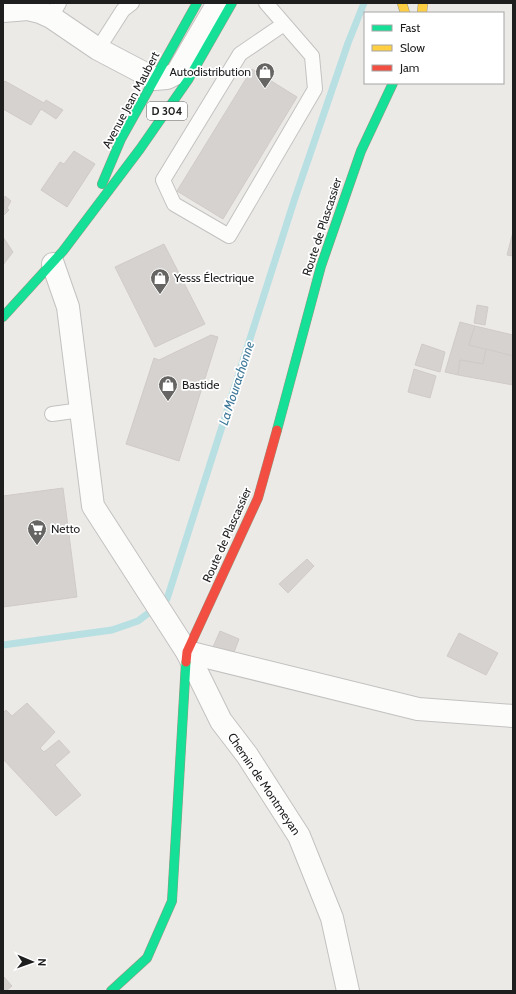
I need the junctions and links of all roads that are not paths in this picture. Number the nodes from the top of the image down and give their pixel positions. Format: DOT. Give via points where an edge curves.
graph roads {
  1 [pos="132,3"];
  2 [pos="197,3"];
  3 [pos="218,3"];
  4 [pos="232,3"];
  5 [pos="266,3"];
  6 [pos="55,10"];
  7 [pos="3,11"];
  8 [pos="284,24"];
  9 [pos="98,49"];
  10 [pos="155,79"];
  11 [pos="393,84"];
  12 [pos="91,212"];
  13 [pos="53,264"];
  14 [pos="3,317"];
  15 [pos="81,410"];
  16 [pos="52,414"];
  17 [pos="187,652"];
  18 [pos="513,716"];
  19 [pos="111,991"];
  20 [pos="348,991"];
  1 -- 9 [label="lane" via="123,10"];
  2 -- 10 [label="street, Avenue Jean Maubert / D 304"];
  3 -- 10 [label="street" via="177,72 167,78"];
  4 -- 12 [label="street, Avenue Jean Maubert / D 304" via="188,80 140,149"];
  5 -- 8 [label="lane"];
  6 -- 7 [label="street"];
  6 -- 9 [label="street"];
  8 -- 8 [label="lane" via="240,54 163,180 174,204 229,236 315,88 312,56"];
  9 -- 10 [label="street"];
  10 -- 12 [label="street, Avenue Jean Maubert / D 304" via="122,139"];
  11 -- 17 [label="street, Route de Plascassier" via="361,151 321,266 258,498"];
  12 -- 13 [label="street, Avenue Jean Maubert / D 304"];
  13 -- 14 [label="street, Avenue Jean Maubert / D 304"];
  13 -- 15 [label="street, Chemin de Montmeyan" via="68,307"];
  15 -- 16 [label="lane"];
  15 -- 17 [label="street, Chemin de Montmeyan" via="93,506"];
  17 -- 18 [label="street" via="418,709"];
  17 -- 19 [label="street, Route de Plascassier" via="172,901 147,958"];
  17 -- 20 [label="street, Chemin de Montmeyan" via="221,721 247,755 299,836 332,918"];
}
